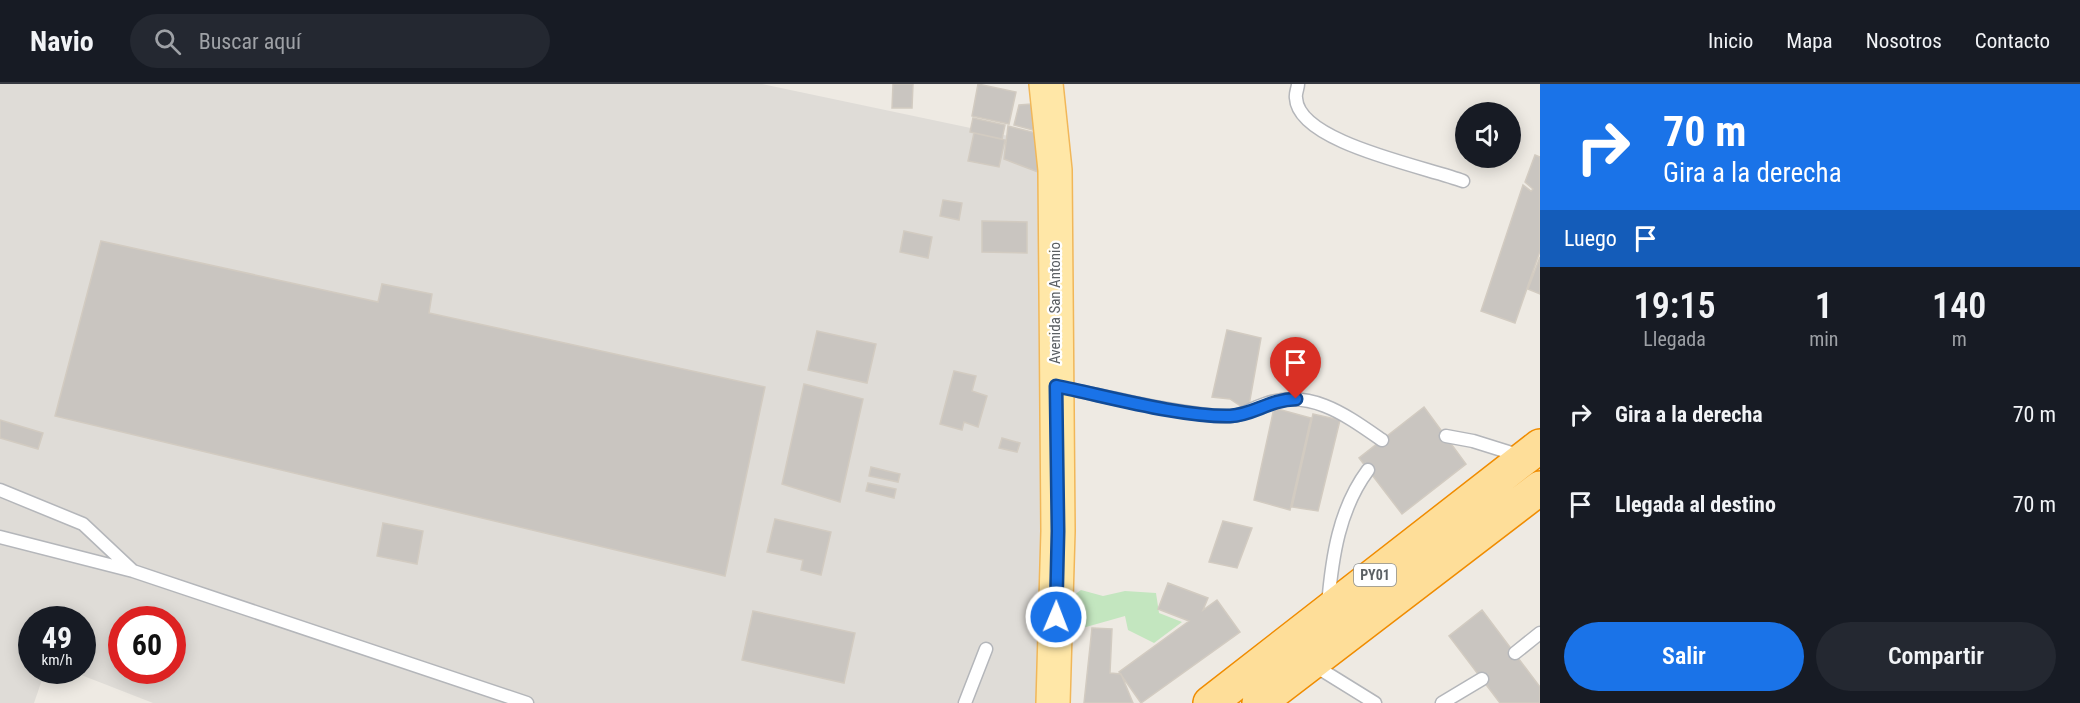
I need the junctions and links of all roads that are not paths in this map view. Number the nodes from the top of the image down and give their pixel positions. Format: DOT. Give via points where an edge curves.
graph roads {
  1 [pos="1046,84"];
  2 [pos="1298,84"];
  3 [pos="1463,181"];
  4 [pos="1056,386"];
  5 [pos="1446,436"];
  6 [pos="1382,440"];
  7 [pos="1533,452"];
  8 [pos="1368,470"];
  9 [pos="1540,488"];
  10 [pos="0,490"];
  11 [pos="0,537"];
  12 [pos="133,571"];
  13 [pos="1328,612"];
  14 [pos="1540,633"];
  15 [pos="986,649"];
  16 [pos="1515,653"];
  17 [pos="1311,663"];
  18 [pos="1482,679"];
  19 [pos="527,703"];
  20 [pos="964,703"];
  21 [pos="1053,703"];
  22 [pos="1210,703"];
  23 [pos="1259,703"];
  24 [pos="1375,703"];
  25 [pos="1442,703"];
  1 -- 4 [label="main road, Avenida San Antonio" via="1055,170"];
  2 -- 3 [label="lane" via="1296,99 1304,116 1318,129 1346,143"];
  4 -- 6 [label="lane" via="1218,416 1248,414 1281,399 1311,399"];
  4 -- 21 [label="main road, Avenida San Antonio" via="1058,531"];
  5 -- 7 [label="lane"];
  7 -- 13 [label="highway, PY01"];
  8 -- 13 [label="lane" via="1342,520 1331,565"];
  9 -- 17 [label="highway, PY01"];
  10 -- 12 [label="lane" via="83,524"];
  11 -- 12 [label="lane"];
  12 -- 19 [label="lane"];
  13 -- 22 [label="highway, PY01"];
  14 -- 16 [label="lane"];
  15 -- 20 [label="lane"];
  17 -- 23 [label="highway, PY01"];
  17 -- 24 [label="lane"];
  18 -- 25 [label="lane"];
}
